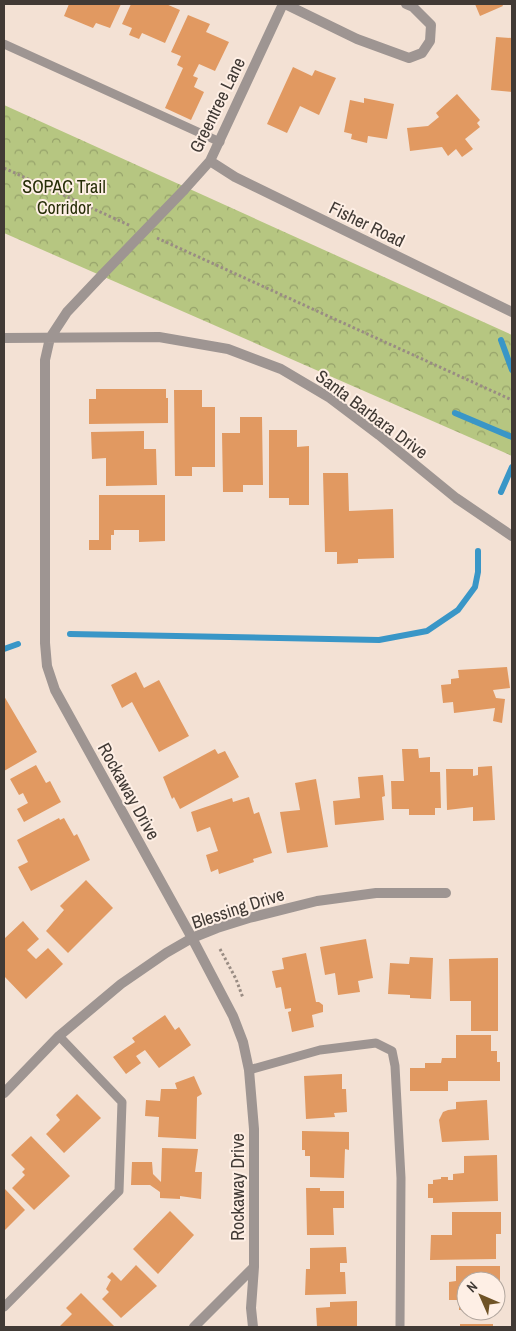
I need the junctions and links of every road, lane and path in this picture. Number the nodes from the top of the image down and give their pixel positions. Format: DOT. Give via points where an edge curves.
graph roads {
  1 [pos="284,4"];
  2 [pos="406,4"];
  3 [pos="4,44"];
  4 [pos="220,142"];
  5 [pos="210,161"];
  6 [pos="4,168"];
  7 [pos="131,226"];
  8 [pos="149,234"];
  9 [pos="102,275"];
  10 [pos="512,312"];
  11 [pos="4,338"];
  12 [pos="50,338"];
  13 [pos="512,400"];
  14 [pos="512,536"];
  15 [pos="446,893"];
  16 [pos="192,938"];
  17 [pos="60,1036"];
  18 [pos="249,1070"];
  19 [pos="4,1093"];
  20 [pos="254,1267"];
  21 [pos="4,1307"];
  22 [pos="194,1327"];
  23 [pos="253,1327"];
  24 [pos="400,1327"];
  1 -- 2 [label="street" via="357,39 409,58 422,53 430,41 431,25 413,6"];
  1 -- 4 [label="street, Greentree Lane"];
  3 -- 4 [label="lane"];
  4 -- 5 [label="street, Greentree Lane"];
  5 -- 9 [label="street, Greentree Lane, bridge"];
  5 -- 10 [label="street, Fisher Road" via="235,177"];
  6 -- 7 [label="path"];
  8 -- 13 [label="path"];
  9 -- 12 [label="street, Rockaway Drive" via="67,312"];
  11 -- 12 [label="street"];
  12 -- 14 [label="street, Santa Barbara Drive" via="159,337 228,349 281,369 330,398 456,498"];
  12 -- 16 [label="street, Rockaway Drive" via="45,360 47,666 55,690"];
  15 -- 16 [label="street, Blessing Drive" via="376,892 317,901 250,918"];
  16 -- 17 [label="street, Blessing Drive" via="121,984"];
  16 -- 18 [label="street, Rockaway Drive" via="233,1016"];
  17 -- 19 [label="street, Blessing Drive"];
  17 -- 21 [label="lane" via="122,1102 118,1191"];
  18 -- 20 [label="street, Rockaway Drive" via="254,1128"];
  18 -- 24 [label="lane" via="320,1050 376,1043 392,1051 401,1178"];
  20 -- 22 [label="street"];
  20 -- 23 [label="street, Rockaway Drive"];
}
